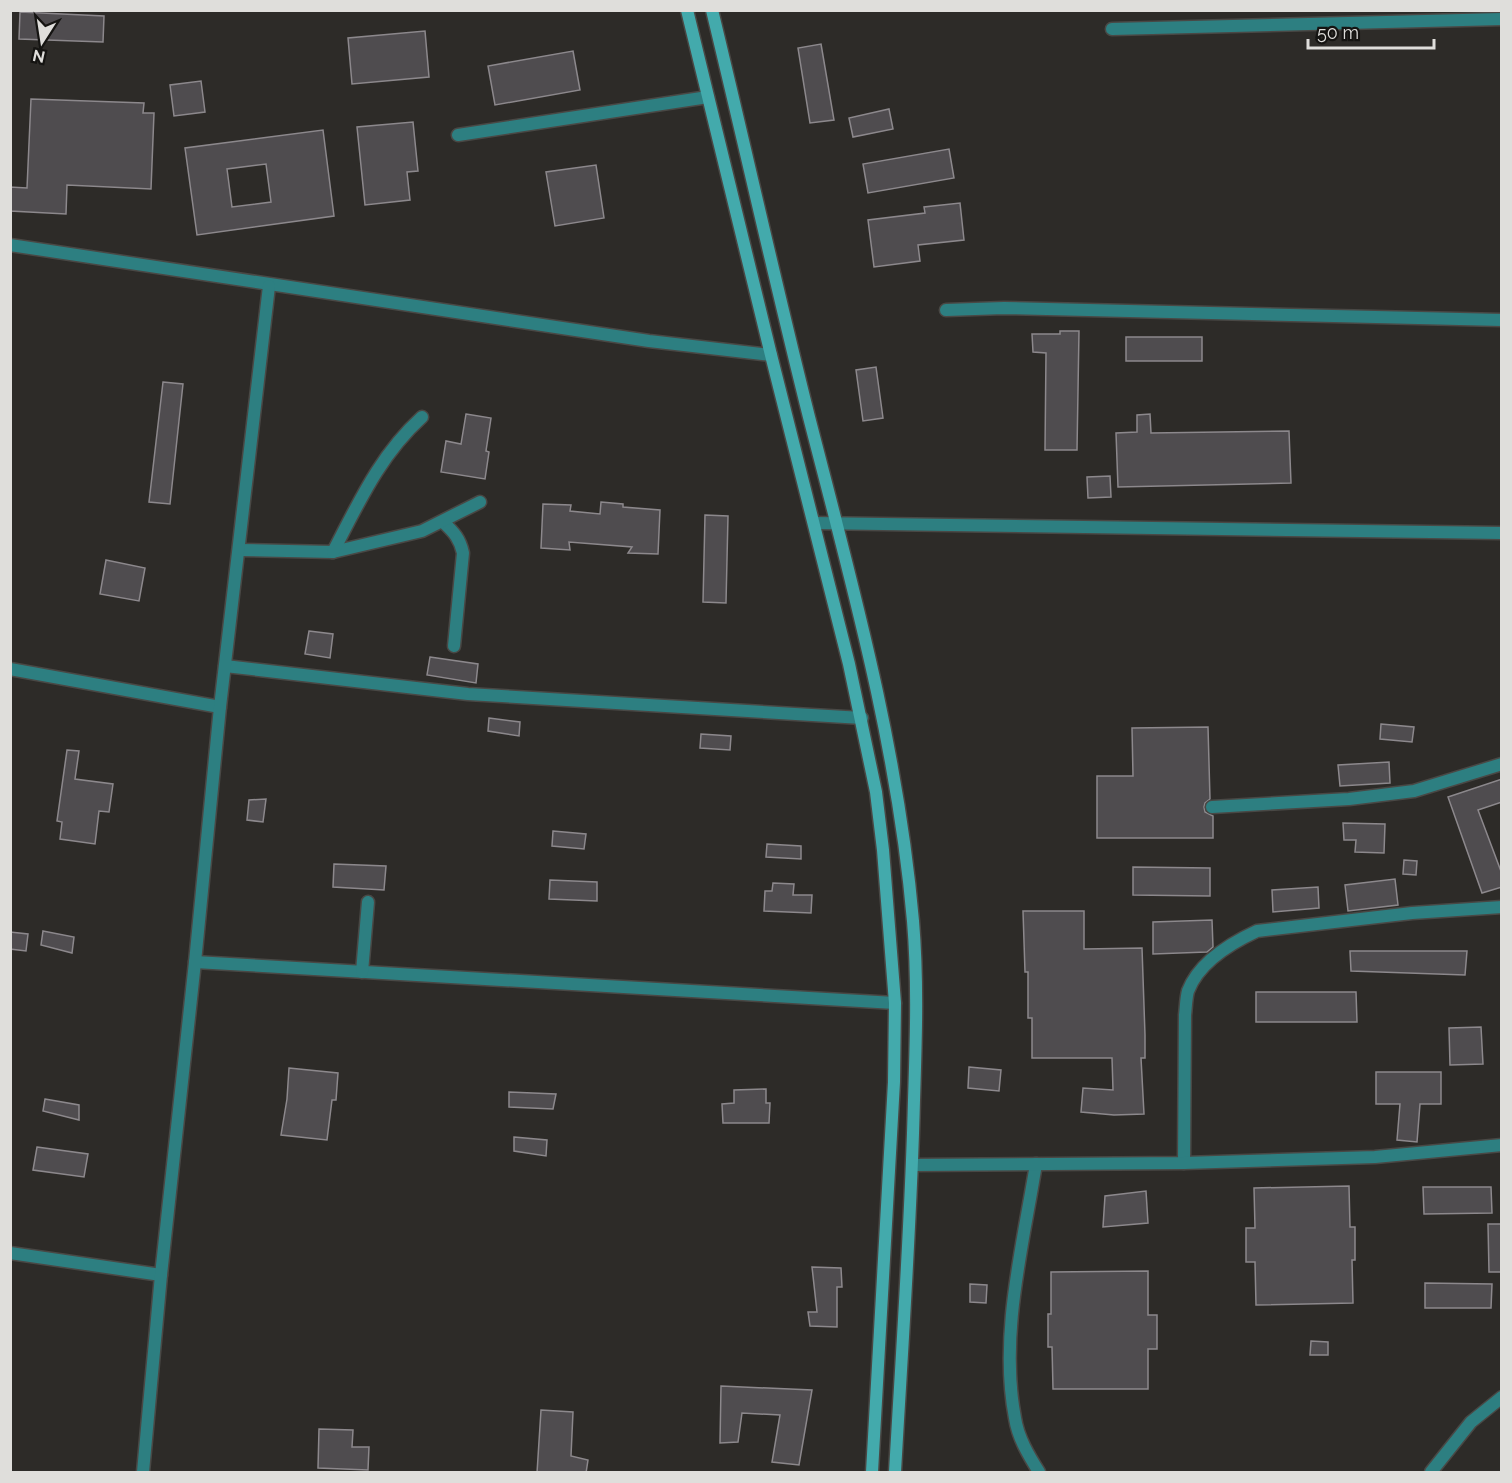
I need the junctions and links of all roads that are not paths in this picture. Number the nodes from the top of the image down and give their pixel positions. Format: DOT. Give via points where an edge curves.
graph roads {
  1 [pos="687,10"];
  2 [pos="712,10"];
  3 [pos="1502,20"];
  4 [pos="1112,29"];
  5 [pos="708,97"];
  6 [pos="458,135"];
  7 [pos="10,246"];
  8 [pos="269,286"];
  9 [pos="946,310"];
  10 [pos="1502,320"];
  11 [pos="771,355"];
  12 [pos="422,417"];
  13 [pos="480,502"];
  14 [pos="443,522"];
  15 [pos="814,522"];
  16 [pos="836,522"];
  17 [pos="1502,533"];
  18 [pos="238,550"];
  19 [pos="333,552"];
  20 [pos="454,646"];
  21 [pos="225,666"];
  22 [pos="10,669"];
  23 [pos="220,707"];
  24 [pos="862,718"];
  25 [pos="1502,764"];
  26 [pos="1212,807"];
  27 [pos="368,902"];
  28 [pos="1502,907"];
  29 [pos="195,962"];
  30 [pos="362,972"];
  31 [pos="896,1003"];
  32 [pos="1502,1145"];
  33 [pos="1184,1162"];
  34 [pos="1036,1164"];
  35 [pos="913,1165"];
  36 [pos="10,1253"];
  37 [pos="161,1275"];
  38 [pos="1502,1397"];
  39 [pos="143,1473"];
  40 [pos="873,1473"];
  41 [pos="895,1473"];
  42 [pos="1039,1473"];
  43 [pos="1431,1473"];
  1 -- 5 [label="main road"];
  2 -- 16 [label="main road"];
  3 -- 4 [label="street"];
  5 -- 6 [label="street"];
  5 -- 11 [label="main road"];
  7 -- 8 [label="street"];
  8 -- 11 [label="street"];
  8 -- 18 [label="street"];
  9 -- 10 [label="street" via="1004,308"];
  11 -- 15 [label="main road"];
  12 -- 19 [label="street" via="395,444 372,477"];
  13 -- 14 [label="street"];
  14 -- 19 [label="street" via="422,531"];
  14 -- 20 [label="street" via="456,534 463,553"];
  15 -- 16 [label="street"];
  15 -- 24 [label="main road"];
  16 -- 17 [label="street"];
  16 -- 35 [label="main road" via="889,744 903,826 916,1003"];
  18 -- 19 [label="street"];
  18 -- 21 [label="street"];
  21 -- 23 [label="street"];
  21 -- 24 [label="street" via="468,694"];
  22 -- 23 [label="street"];
  23 -- 29 [label="street"];
  24 -- 31 [label="main road" via="883,850"];
  25 -- 26 [label="street" via="1414,791"];
  27 -- 30 [label="street"];
  28 -- 33 [label="street" via="1257,931 1236,940 1198,972 1188,992"];
  29 -- 30 [label="street"];
  29 -- 37 [label="street"];
  30 -- 31 [label="street"];
  31 -- 40 [label="main road"];
  32 -- 33 [label="street" via="1375,1157"];
  33 -- 34 [label="street"];
  34 -- 35 [label="street"];
  34 -- 42 [label="street" via="1013,1305 1010,1382 1015,1420"];
  35 -- 41 [label="main road"];
  36 -- 37 [label="street"];
  37 -- 39 [label="street"];
  38 -- 43 [label="street" via="1471,1422"];
}
